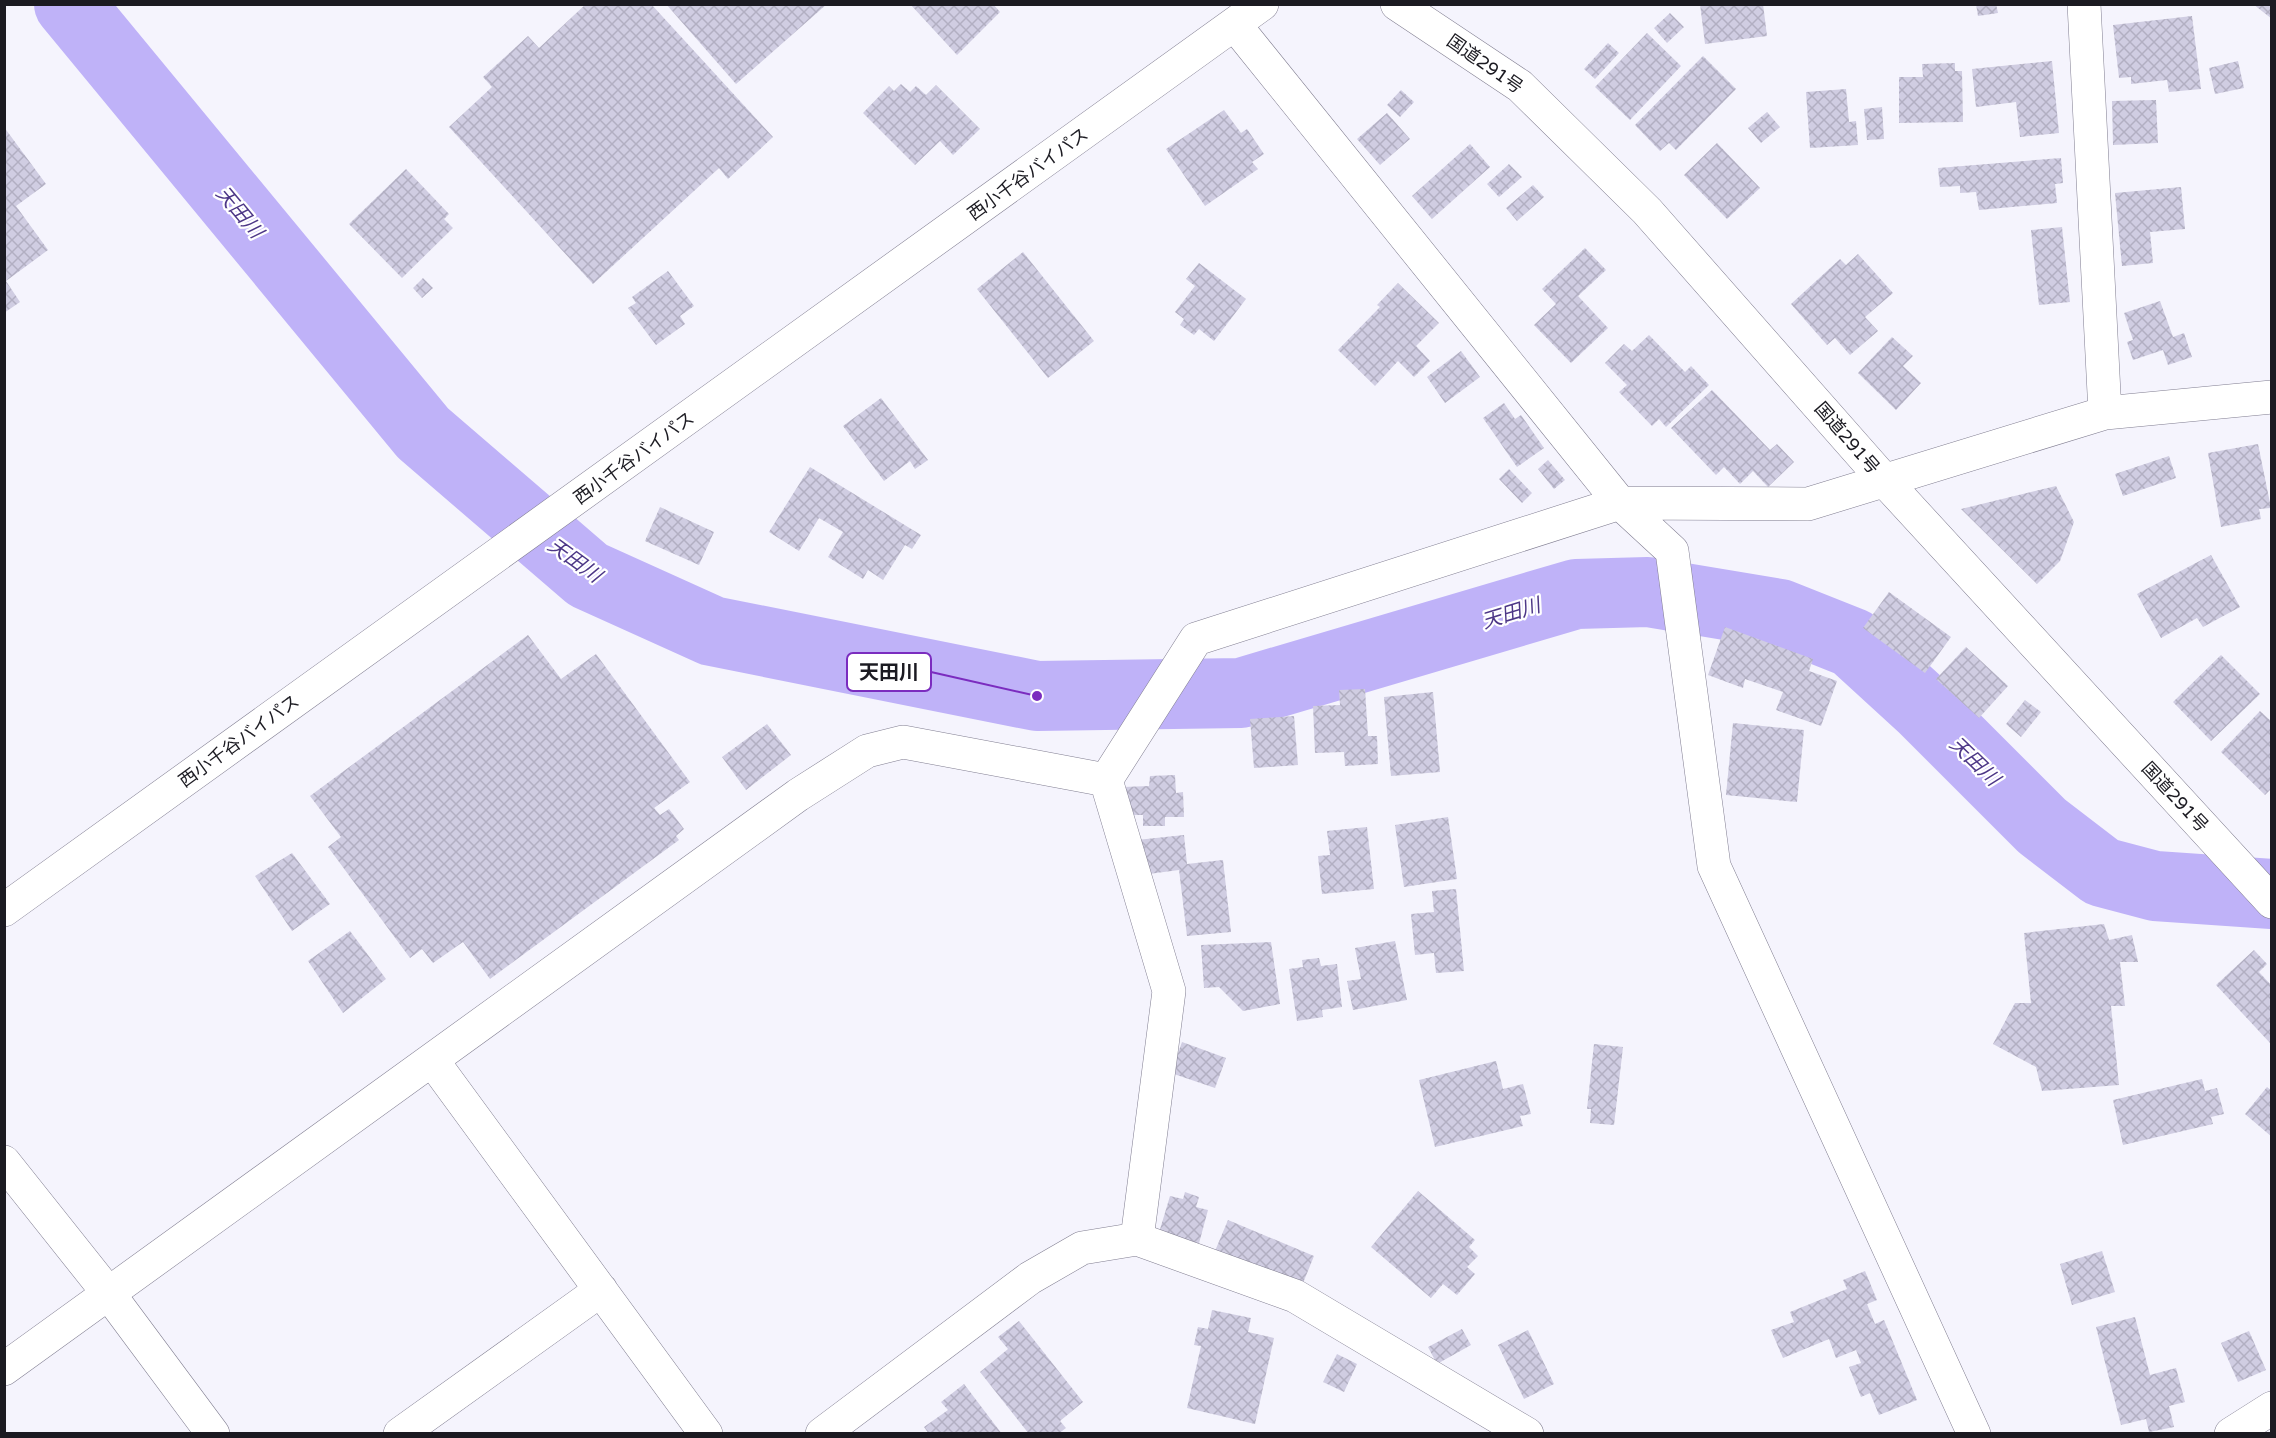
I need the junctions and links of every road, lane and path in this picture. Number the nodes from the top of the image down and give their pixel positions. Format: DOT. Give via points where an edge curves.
graph roads {
  1 [pos="1262,4"];
  2 [pos="1397,4"];
  3 [pos="2084,4"];
  4 [pos="1235,25"];
  5 [pos="2271,397"];
  6 [pos="2106,413"];
  7 [pos="1884,480"];
  8 [pos="1620,503"];
  9 [pos="1106,780"];
  10 [pos="2271,902"];
  11 [pos="4,910"];
  12 [pos="432,1060"];
  13 [pos="4,1162"];
  14 [pos="1137,1239"];
  15 [pos="601,1290"];
  16 [pos="109,1294"];
  17 [pos="4,1369"];
  18 [pos="2271,1408"];
  19 [pos="213,1434"];
  20 [pos="400,1434"];
  21 [pos="706,1434"];
  22 [pos="822,1434"];
  23 [pos="1527,1434"];
  24 [pos="1974,1434"];
  25 [pos="2231,1434"];
  1 -- 4 [label="main road, 西小千谷バイパス"];
  2 -- 7 [label="main road, 国道291号" via="1520,86 1647,211"];
  3 -- 6 [label="main road"];
  4 -- 8 [label="main road"];
  4 -- 11 [label="main road, 西小千谷バイパス"];
  5 -- 6 [label="main road"];
  6 -- 7 [label="main road"];
  7 -- 8 [label="main road" via="1808,504"];
  7 -- 10 [label="main road, 国道291号"];
  8 -- 9 [label="main road" via="1196,639"];
  8 -- 24 [label="main road" via="1672,551 1713,866"];
  9 -- 12 [label="main road" via="903,742 867,751 798,795"];
  9 -- 14 [label="main road" via="1169,991"];
  12 -- 15 [label="main road"];
  12 -- 16 [label="main road"];
  13 -- 16 [label="main road"];
  14 -- 22 [label="main road" via="1082,1248 1030,1278"];
  14 -- 23 [label="main road" via="1295,1296"];
  15 -- 20 [label="main road"];
  15 -- 21 [label="main road"];
  16 -- 17 [label="main road"];
  16 -- 19 [label="main road"];
  18 -- 25 [label="main road"];
}
